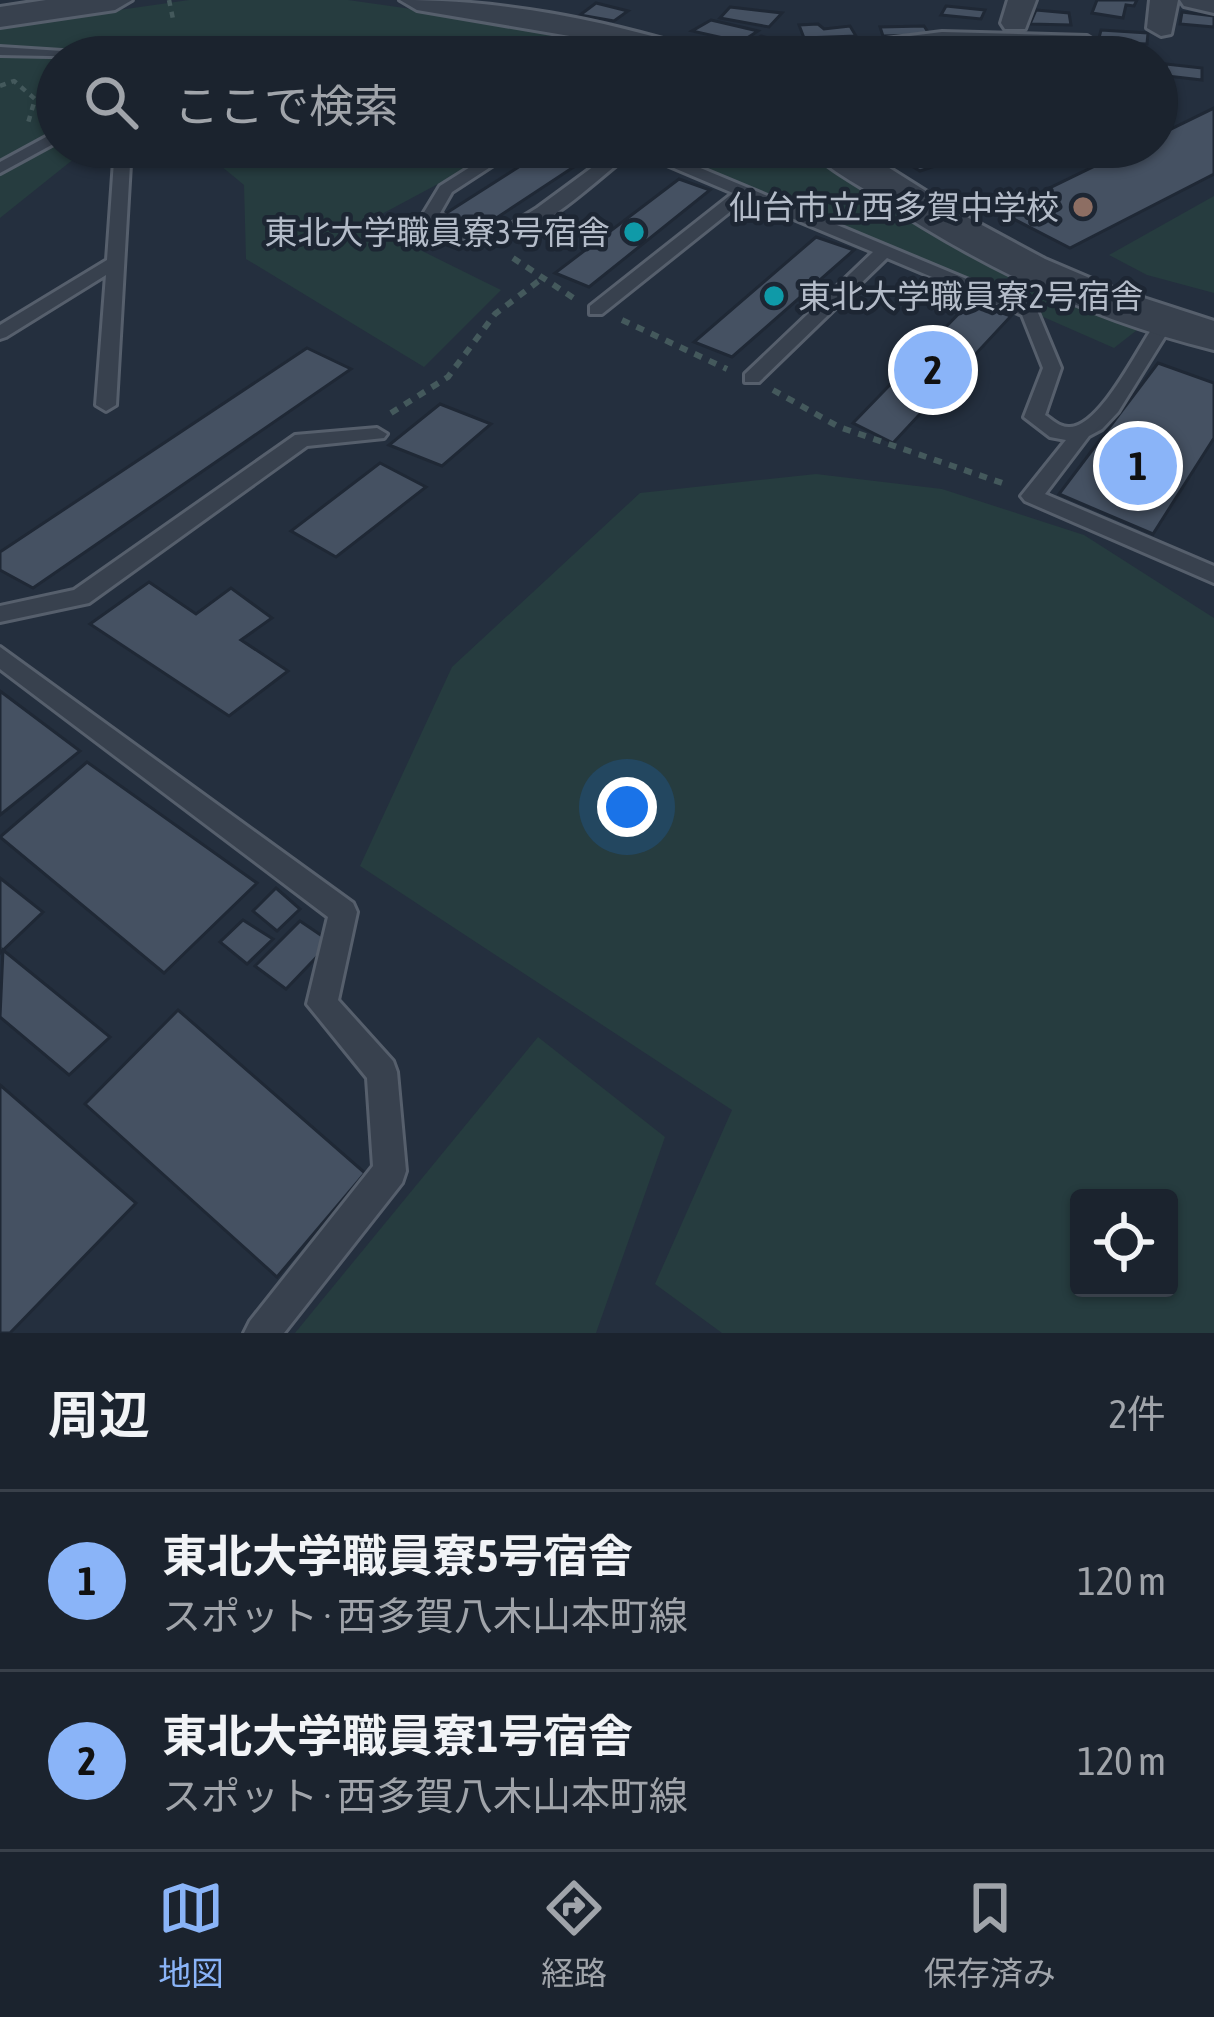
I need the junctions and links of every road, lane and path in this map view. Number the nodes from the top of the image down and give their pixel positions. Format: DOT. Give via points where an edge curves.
graph roads {
  1 [pos="115,0"];
  2 [pos="169,0"];
  3 [pos="417,0"];
  4 [pos="1194,0"];
  5 [pos="1214,5"];
  6 [pos="0,17"];
  7 [pos="173,19"];
  8 [pos="618,36"];
  9 [pos="0,51"];
  10 [pos="36,53"];
  11 [pos="0,86"];
  12 [pos="21,134"];
  13 [pos="36,148"];
  14 [pos="0,168"];
  15 [pos="121,168"];
  16 [pos="480,168"];
  17 [pos="604,168"];
  18 [pos="686,168"];
  19 [pos="862,168"];
  20 [pos="745,192"];
  21 [pos="884,251"];
  22 [pos="114,262"];
  23 [pos="540,280"];
  24 [pos="596,310"];
  25 [pos="1165,322"];
  26 [pos="0,333"];
  27 [pos="1214,336"];
  28 [pos="752,378"];
  29 [pos="106,405"];
  30 [pos="377,434"];
  31 [pos="1079,437"];
  32 [pos="1211,567"];
  33 [pos="0,614"];
  34 [pos="0,656"];
  35 [pos="262,1333"];
  1 -- 6 [label="street"];
  2 -- 7 [label="path"];
  3 -- 8 [label="street"];
  4 -- 5 [label="street"];
  9 -- 10 [label="lane"];
  11 -- 12 [label="path" via="14,81 35,99"];
  13 -- 14 [label="lane"];
  15 -- 22 [label="lane"];
  16 -- 17 [label="lane" via="446,189 430,214 476,238 502,238"];
  18 -- 20 [label="lane"];
  19 -- 25 [label="street" via="1028,269"];
  20 -- 21 [label="lane"];
  20 -- 24 [label="lane"];
  21 -- 28 [label="lane"];
  21 -- 31 [label="lane" via="1030,312 1052,368 1034,417 1051,433"];
  22 -- 26 [label="lane"];
  22 -- 29 [label="lane"];
  23 -- 30 [label="path" via="495,314 448,376 395,407"];
  25 -- 27 [label="street"];
  25 -- 31 [label="lane" via="1101,424"];
  30 -- 33 [label="lane" via="302,440 81,598"];
  31 -- 32 [label="lane" via="1032,496"];
  34 -- 35 [label="lane" via="343,912 322,1004 382,1072 390,1171"];
}
